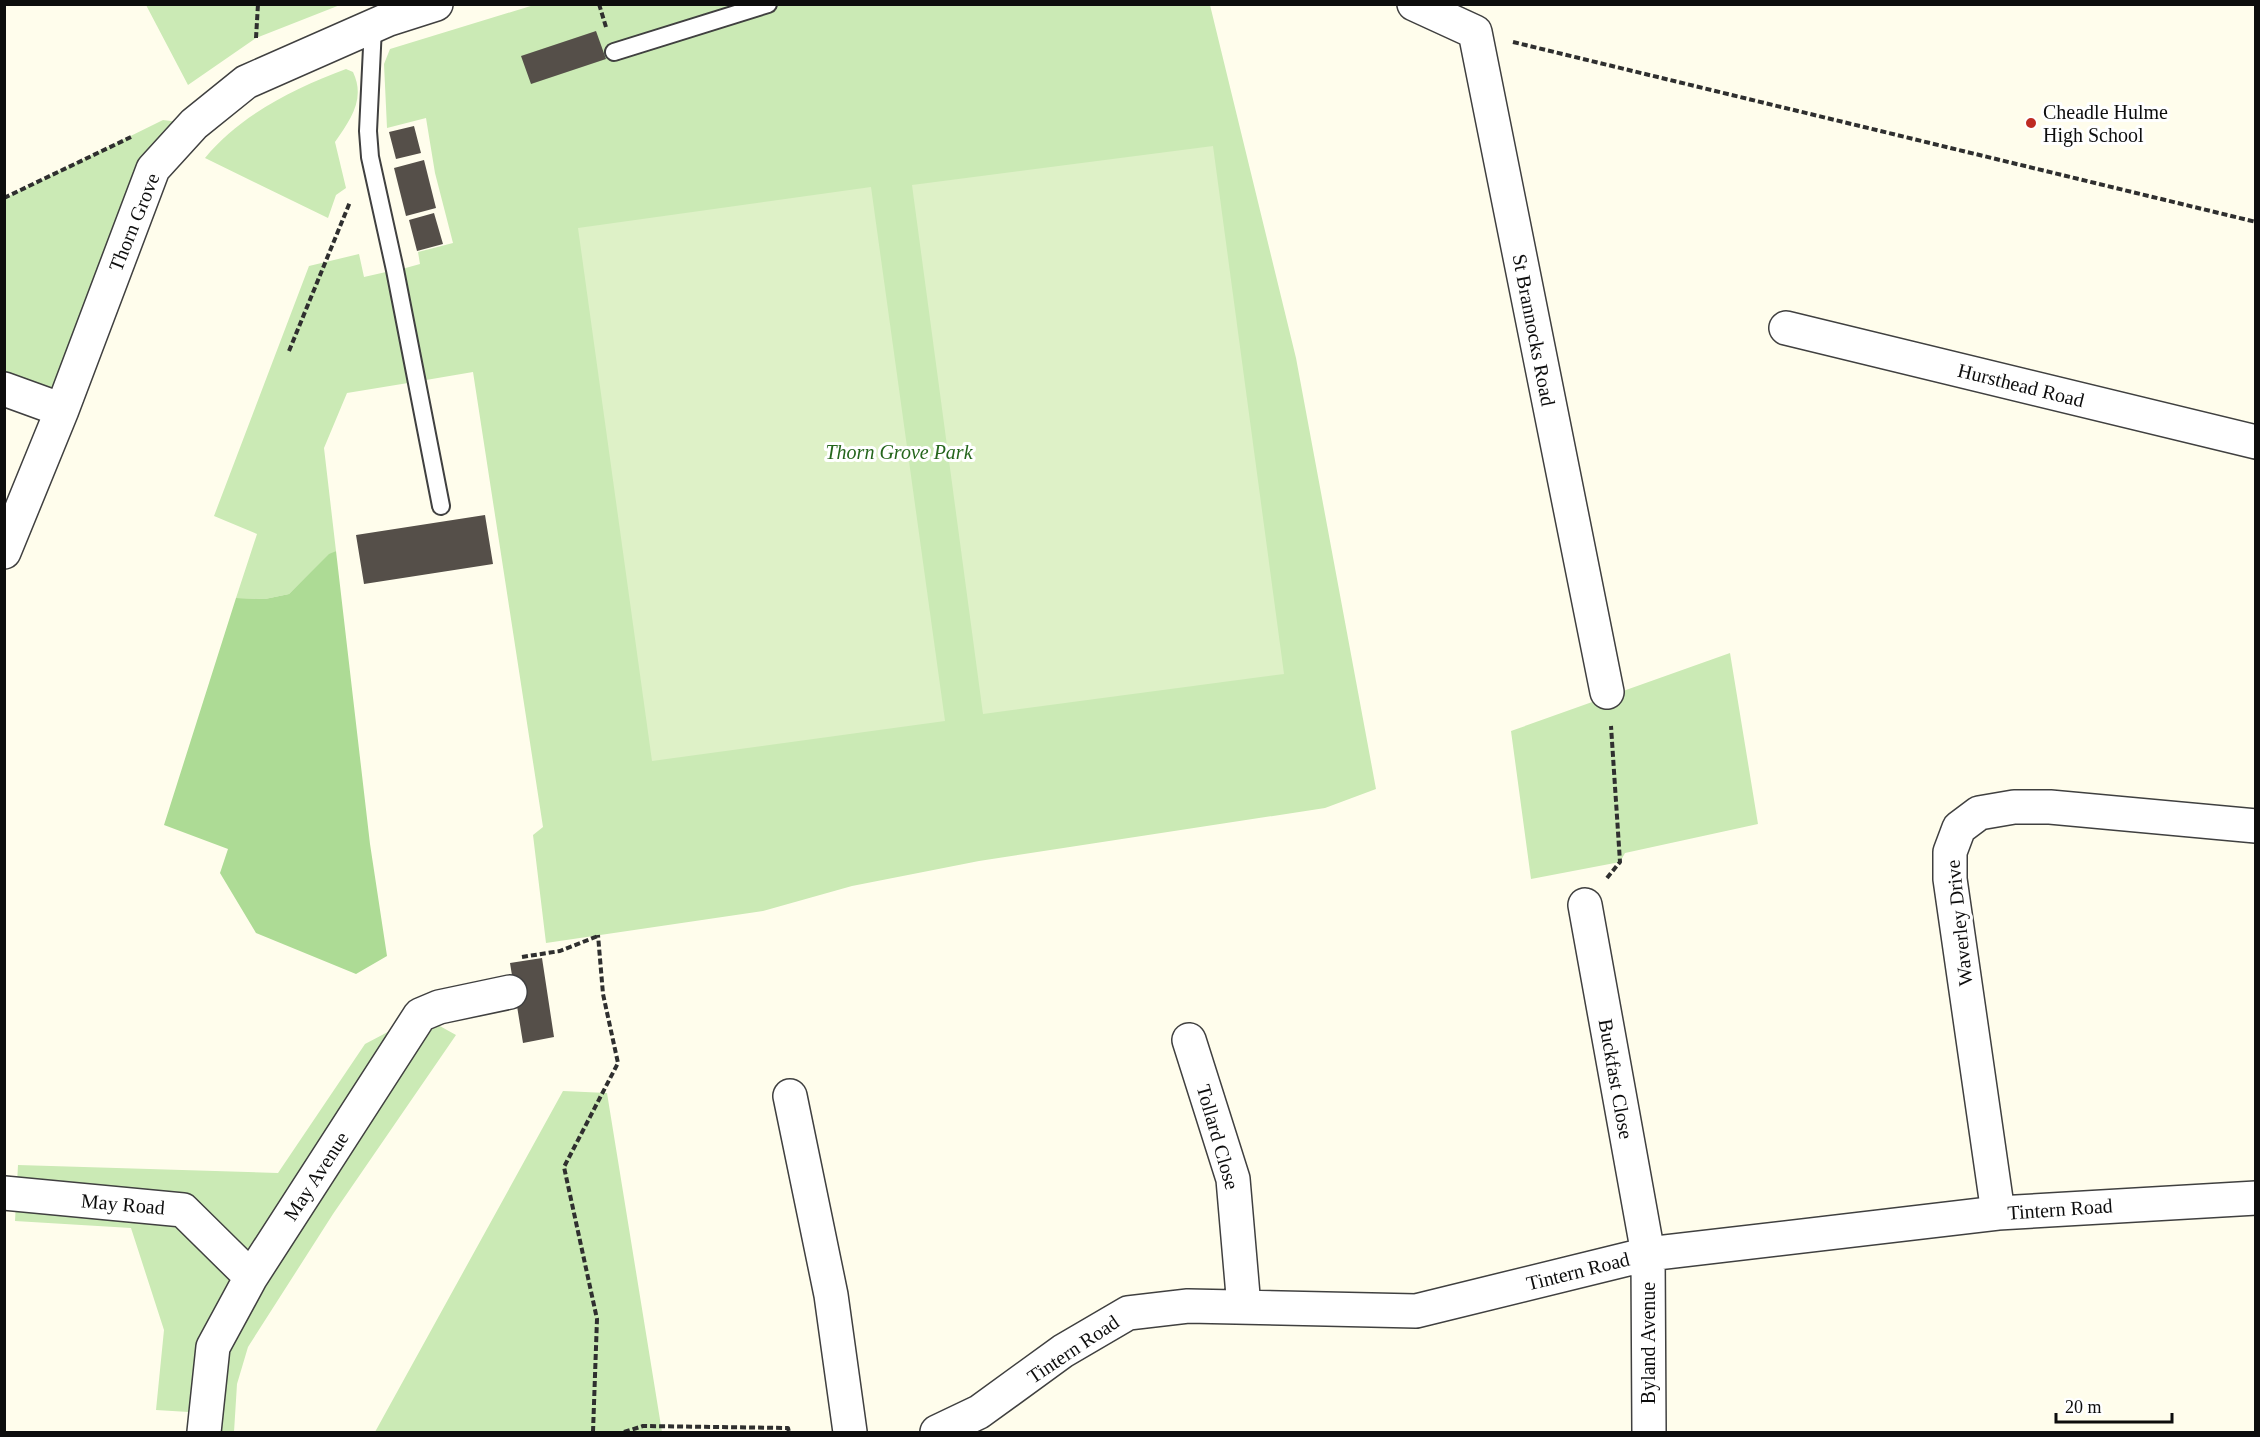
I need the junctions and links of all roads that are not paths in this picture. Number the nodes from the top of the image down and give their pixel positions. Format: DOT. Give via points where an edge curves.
graph roads {
  1 [pos="436,4"];
  2 [pos="768,4"];
  3 [pos="1414,4"];
  4 [pos="373,27"];
  5 [pos="614,52"];
  6 [pos="1786,327"];
  7 [pos="4,389"];
  8 [pos="62,410"];
  9 [pos="2256,442"];
  10 [pos="441,506"];
  11 [pos="4,552"];
  12 [pos="1607,692"];
  13 [pos="2256,826"];
  14 [pos="1585,905"];
  15 [pos="510,992"];
  16 [pos="1189,1040"];
  17 [pos="790,1096"];
  18 [pos="4,1193"];
  19 [pos="2256,1198"];
  20 [pos="1998,1213"];
  21 [pos="1648,1254"];
  22 [pos="251,1276"];
  23 [pos="1244,1307"];
  24 [pos="204,1432"];
  25 [pos="850,1432"];
  26 [pos="937,1432"];
  27 [pos="1649,1432"];
  1 -- 4 [label="street, Thorn Grove"];
  2 -- 5 [label="lane"];
  3 -- 12 [label="street, St Brannocks Road" via="1474,32"];
  4 -- 8 [label="street, Thorn Grove" via="246,82 194,124 153,169"];
  4 -- 10 [label="lane" via="368,131 374,174"];
  6 -- 9 [label="street, Hursthead Road"];
  7 -- 8 [label="street"];
  8 -- 11 [label="street, Thorn Grove"];
  13 -- 20 [label="street, Waverley Drive" via="2014,807 1979,813 1959,828 1950,852 1950,879"];
  14 -- 21 [label="street, Buckfast Close"];
  15 -- 22 [label="street, May Avenue" via="439,1006 420,1015"];
  16 -- 23 [label="street, Tollard Close" via="1233,1179"];
  17 -- 25 [label="street" via="831,1295"];
  18 -- 22 [label="street, May Road" via="183,1210"];
  19 -- 20 [label="street, Tintern Road"];
  20 -- 21 [label="street, Tintern Road"];
  21 -- 23 [label="street, Tintern Road" via="1416,1311"];
  21 -- 27 [label="street, Byland Avenue"];
  22 -- 24 [label="street, May Avenue" via="213,1347"];
  23 -- 26 [label="street, Tintern Road" via="1188,1306 1128,1313 1063,1351 980,1412"];
}
